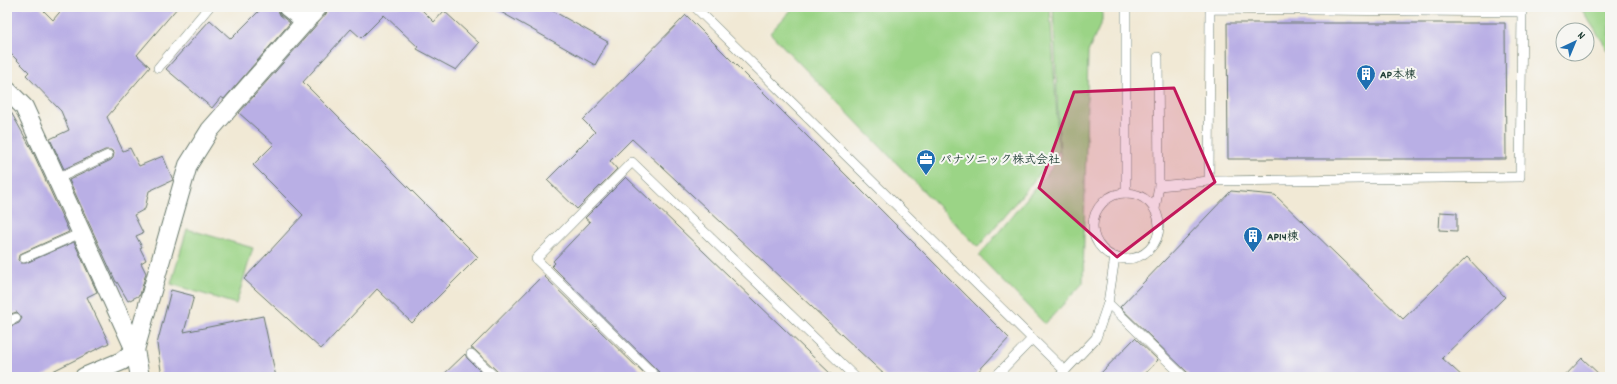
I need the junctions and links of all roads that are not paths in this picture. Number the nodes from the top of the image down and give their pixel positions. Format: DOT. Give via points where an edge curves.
graph roads {
  1 [pos="209,7"];
  2 [pos="287,7"];
  3 [pos="318,7"];
  4 [pos="695,7"];
  5 [pos="1126,7"];
  6 [pos="1210,8"];
  7 [pos="305,21"];
  8 [pos="1158,57"];
  9 [pos="158,68"];
  10 [pos="7,90"];
  11 [pos="108,155"];
  12 [pos="56,179"];
  13 [pos="1209,181"];
  14 [pos="1159,186"];
  15 [pos="1126,193"];
  16 [pos="1154,209"];
  17 [pos="81,233"];
  18 [pos="1115,257"];
  19 [pos="24,258"];
  20 [pos="1108,303"];
  21 [pos="1032,339"];
  22 [pos="135,350"];
  23 [pos="471,354"];
  24 [pos="1062,374"];
  25 [pos="84,377"];
  26 [pos="140,377"];
  27 [pos="495,377"];
  28 [pos="656,377"];
  29 [pos="855,377"];
  30 [pos="995,377"];
  31 [pos="1184,377"];
  1 -- 9 [label="lane"];
  2 -- 7 [label="street"];
  3 -- 7 [label="street"];
  4 -- 21 [label="lane"];
  5 -- 15 [label="lane"];
  6 -- 13 [label="lane"];
  6 -- 13 [label="lane" via="1522,12 1520,177"];
  7 -- 22 [label="street" via="210,130 188,165"];
  8 -- 14 [label="lane"];
  10 -- 12 [label="street" via="24,107"];
  11 -- 12 [label="lane"];
  12 -- 17 [label="street"];
  13 -- 14 [label="lane"];
  14 -- 16 [label="lane"];
  15 -- 16 [label="lane" via="1137,195"];
  15 -- 18 [label="lane" via="1116,194 1107,199 1100,206 1094,220 1095,235 1099,244"];
  16 -- 18 [label="lane" via="1159,231 1148,251 1138,257"];
  17 -- 19 [label="lane"];
  17 -- 22 [label="street"];
  18 -- 20 [label="lane"];
  20 -- 24 [label="lane" via="1096,338"];
  20 -- 31 [label="lane"];
  21 -- 24 [label="lane"];
  21 -- 30 [label="lane"];
  22 -- 25 [label="street" via="122,361"];
  22 -- 26 [label="street"];
  23 -- 27 [label="lane"];
  28 -- 29 [label="lane" via="536,259 632,162"];
}
